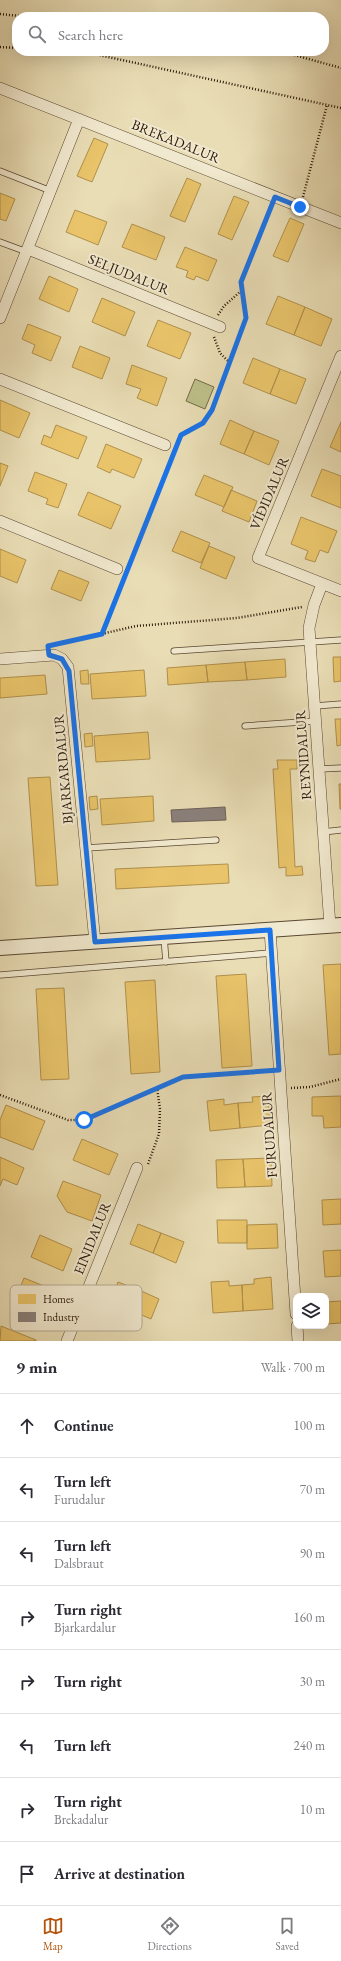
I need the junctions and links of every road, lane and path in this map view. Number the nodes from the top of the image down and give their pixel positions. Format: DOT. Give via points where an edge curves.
graph roads {
  1 [pos="0,14"];
  2 [pos="12,15"];
  3 [pos="0,47"];
  4 [pos="12,48"];
  5 [pos="104,56"];
  6 [pos="298,56"];
  7 [pos="341,68"];
  8 [pos="0,88"];
  9 [pos="327,105"];
  10 [pos="341,108"];
  11 [pos="80,119"];
  12 [pos="0,171"];
  13 [pos="51,191"];
  14 [pos="275,197"];
  15 [pos="300,207"];
  16 [pos="341,223"];
  17 [pos="0,242"];
  18 [pos="27,251"];
  19 [pos="0,318"];
  20 [pos="220,327"];
  21 [pos="341,356"];
  22 [pos="0,379"];
  23 [pos="165,445"];
  24 [pos="0,521"];
  25 [pos="117,569"];
  26 [pos="322,584"];
  27 [pos="341,591"];
  28 [pos="314,605"];
  29 [pos="102,634"];
  30 [pos="341,640"];
  31 [pos="310,642"];
  32 [pos="174,652"];
  33 [pos="49,655"];
  34 [pos="0,659"];
  35 [pos="341,704"];
  36 [pos="314,706"];
  37 [pos="316,721"];
  38 [pos="245,726"];
  39 [pos="341,768"];
  40 [pos="319,770"];
  41 [pos="341,830"];
  42 [pos="323,832"];
  43 [pos="216,840"];
  44 [pos="86,848"];
  45 [pos="335,926"];
  46 [pos="270,930"];
  47 [pos="164,937"];
  48 [pos="95,942"];
  49 [pos="0,948"];
  50 [pos="271,953"];
  51 [pos="166,962"];
  52 [pos="0,975"];
  53 [pos="279,1070"];
  54 [pos="341,1079"];
  55 [pos="157,1088"];
  56 [pos="281,1089"];
  57 [pos="0,1095"];
  58 [pos="137,1168"];
  59 [pos="90,1285"];
  60 [pos="295,1293"];
  61 [pos="297,1329"];
  62 [pos="71,1331"];
  63 [pos="67,1341"];
  64 [pos="298,1341"];
  1 -- 2 [label="path"];
  3 -- 4 [label="path"];
  5 -- 9 [label="path"];
  6 -- 7 [label="path"];
  8 -- 11 [label="street, BREKADALUR"];
  9 -- 10 [label="path"];
  9 -- 15 [label="path"];
  11 -- 13 [label="street"];
  11 -- 14 [label="street, BREKADALUR"];
  12 -- 13 [label="lane"];
  13 -- 18 [label="street"];
  14 -- 15 [label="street, BREKADALUR"];
  14 -- 29 [label="path" via="241,282 246,318 212,410 203,423 181,435"];
  15 -- 16 [label="street, BREKADALUR"];
  17 -- 18 [label="lane, SELJUDALUR"];
  18 -- 19 [label="street"];
  18 -- 20 [label="street, SELJUDALUR"];
  21 -- 26 [label="street, VÍÐIDALUR" via="258,558"];
  22 -- 23 [label="street"];
  24 -- 25 [label="street"];
  26 -- 27 [label="street, VÍÐIDALUR"];
  26 -- 28 [label="street, REYNIDALUR"];
  28 -- 29 [label="path" via="237,618 136,626"];
  28 -- 31 [label="street, REYNIDALUR" via="309,628"];
  29 -- 33 [label="path" via="48,646"];
  30 -- 31 [label="lane"];
  31 -- 32 [label="lane"];
  31 -- 36 [label="street, REYNIDALUR"];
  33 -- 34 [label="street"];
  33 -- 44 [label="street, BJARKARDALUR" via="62,659 69,671"];
  35 -- 36 [label="lane"];
  36 -- 37 [label="street, REYNIDALUR"];
  37 -- 38 [label="lane"];
  37 -- 40 [label="street, REYNIDALUR"];
  39 -- 40 [label="lane"];
  40 -- 42 [label="street, REYNIDALUR"];
  41 -- 42 [label="lane"];
  42 -- 45 [label="street, REYNIDALUR"];
  43 -- 44 [label="lane"];
  44 -- 48 [label="street, BJARKARDALUR"];
  45 -- 46 [label="street"];
  46 -- 47 [label="street"];
  46 -- 50 [label="street, FURUDALUR"];
  47 -- 48 [label="street"];
  47 -- 51 [label="lane"];
  48 -- 49 [label="street"];
  50 -- 51 [label="lane"];
  50 -- 53 [label="street, FURUDALUR"];
  51 -- 52 [label="lane"];
  53 -- 55 [label="path" via="183,1077"];
  53 -- 56 [label="street, FURUDALUR"];
  54 -- 56 [label="path" via="310,1087"];
  55 -- 57 [label="path" via="92,1118 76,1120 68,1120"];
  55 -- 58 [label="path" via="160,1109 159,1134 148,1165"];
  56 -- 60 [label="street, FURUDALUR"];
  58 -- 59 [label="street, EINIDALUR"];
  61 -- 64 [label="street"];
  62 -- 63 [label="street, EINIDALUR"];
}
